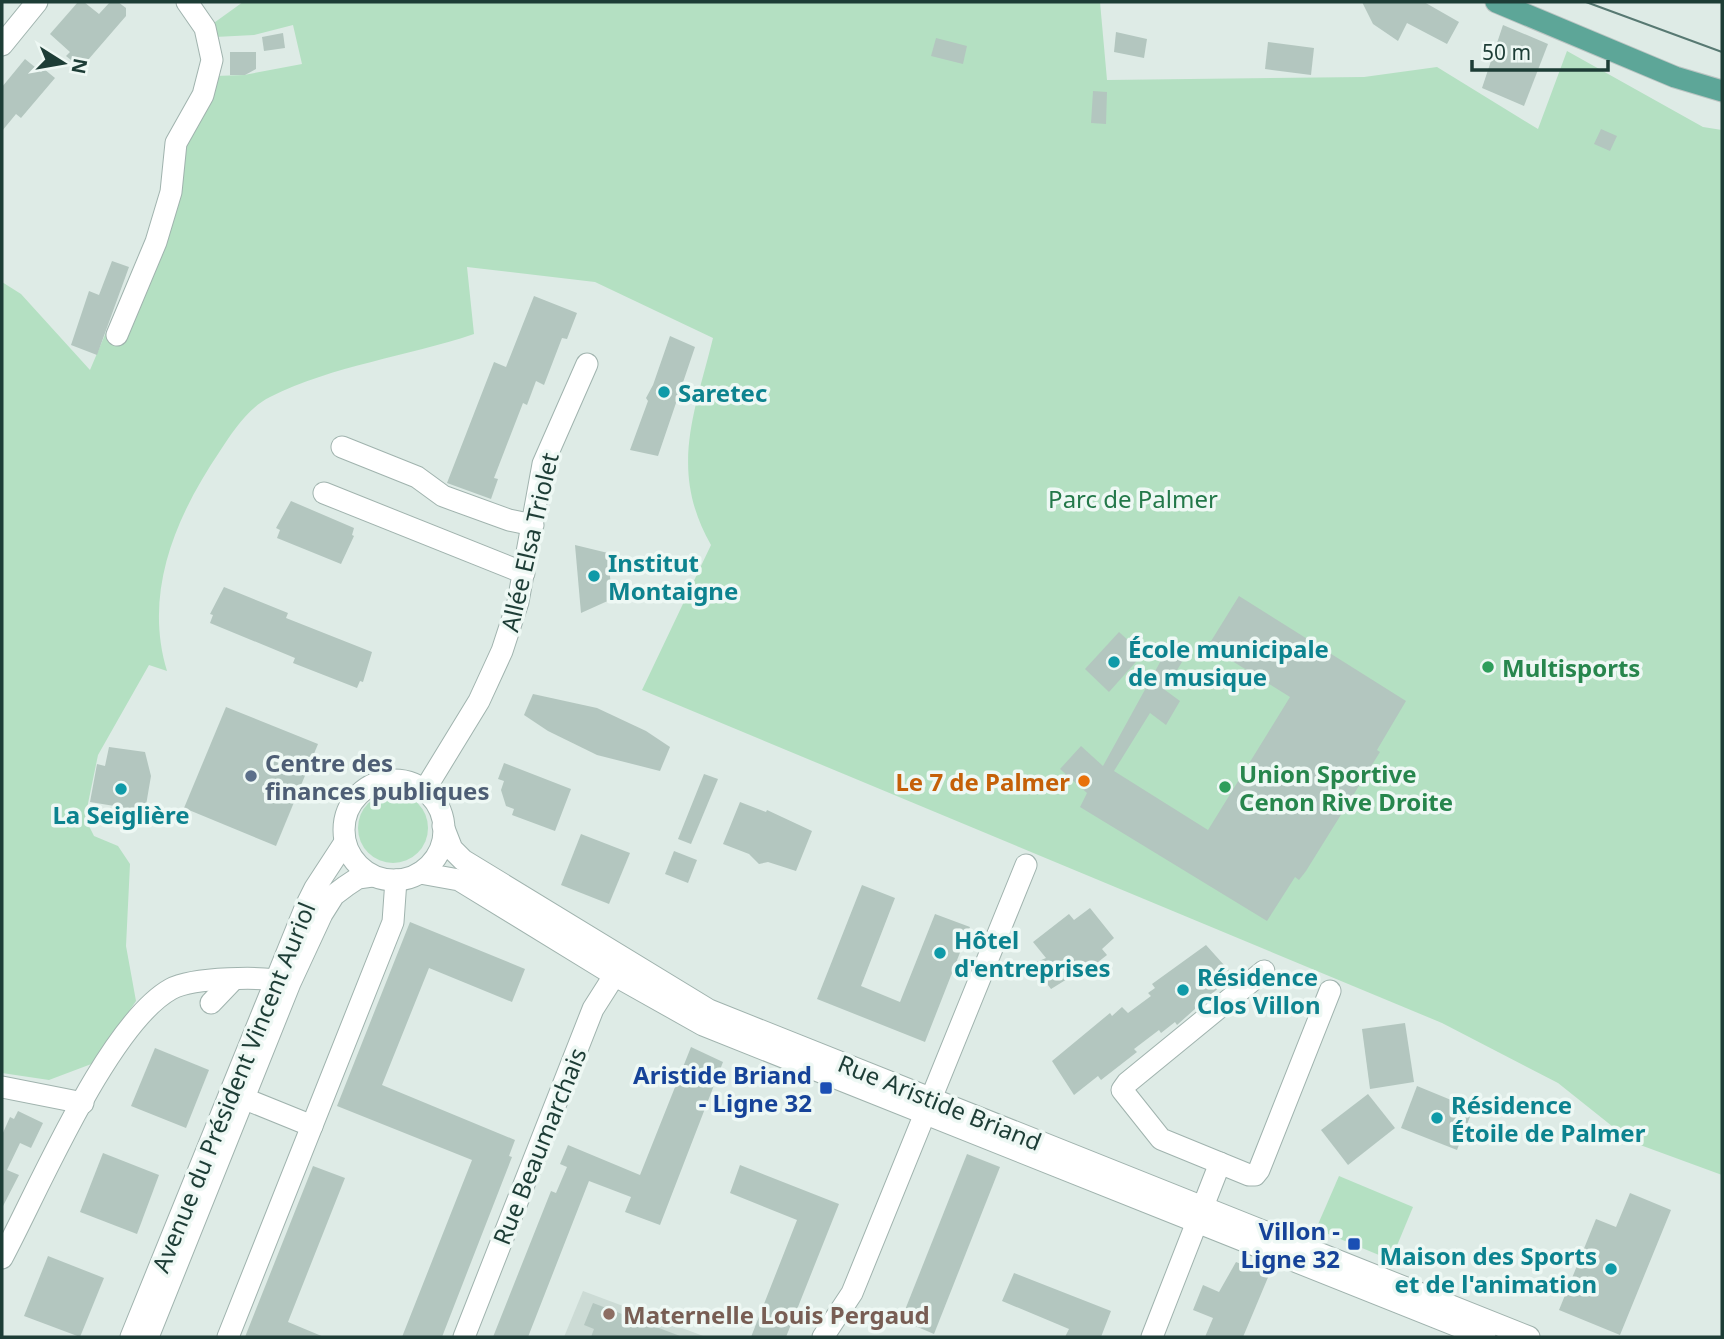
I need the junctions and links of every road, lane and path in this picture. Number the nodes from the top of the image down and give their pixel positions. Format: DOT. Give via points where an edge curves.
graph roads {
  1 [pos="37,2"];
  2 [pos="187,2"];
  3 [pos="1496,2"];
  4 [pos="1527,2"];
  5 [pos="2,45"];
  6 [pos="1722,79"];
  7 [pos="1722,91"];
  8 [pos="117,335"];
  9 [pos="587,364"];
  10 [pos="342,447"];
  11 [pos="324,494"];
  12 [pos="533,525"];
  13 [pos="524,573"];
  14 [pos="424,791"];
  15 [pos="443,826"];
  16 [pos="345,842"];
  17 [pos="1026,865"];
  18 [pos="419,873"];
  19 [pos="372,876"];
  20 [pos="396,880"];
  21 [pos="619,968"];
  22 [pos="1264,971"];
  23 [pos="232,981"];
  24 [pos="283,981"];
  25 [pos="1330,991"];
  26 [pos="211,1003"];
  27 [pos="2,1087"];
  28 [pos="236,1096"];
  29 [pos="83,1102"];
  30 [pos="930,1106"];
  31 [pos="313,1126"];
  32 [pos="1220,1163"];
  33 [pos="1200,1214"];
  34 [pos="2,1258"];
  35 [pos="1474,1330"];
  36 [pos="131,1337"];
  37 [pos="148,1337"];
  38 [pos="228,1337"];
  39 [pos="464,1337"];
  40 [pos="823,1337"];
  41 [pos="1152,1337"];
  42 [pos="1529,1337"];
  1 -- 5 [label="street"];
  2 -- 8 [label="street" via="205,28 212,60 203,95 176,143 171,192 156,242"];
  3 -- 7 [label="main road" via="1675,77"];
  4 -- 6 [label="main road" via="1677,65"];
  9 -- 12 [label="street, Allée Elsa Triolet" via="543,464"];
  10 -- 12 [label="street" via="417,477 443,496"];
  11 -- 13 [label="street"];
  12 -- 13 [label="street, Allée Elsa Triolet"];
  13 -- 14 [label="street, Allée Elsa Triolet" via="502,651 480,701"];
  14 -- 15 [label="street" via="440,813"];
  14 -- 16 [label="street" via="396,780 367,789 348,812"];
  15 -- 18 [label="street" via="438,853"];
  15 -- 21 [label="street, Rue Aristide Briand" via="452,849 463,860"];
  16 -- 19 [label="street" via="351,856"];
  16 -- 24 [label="street, Avenue du Président Vincent Auriol" via="315,888"];
  17 -- 30 [label="street"];
  18 -- 20 [label="street"];
  18 -- 21 [label="street, Rue Aristide Briand" via="459,880"];
  19 -- 20 [label="street"];
  19 -- 24 [label="street, Avenue du Président Vincent Auriol" via="358,878 334,895"];
  20 -- 31 [label="street" via="393,922"];
  21 -- 30 [label="street, Rue Aristide Briand" via="703,1025"];
  21 -- 39 [label="street, Rue Beaumarchais" via="593,1009"];
  22 -- 32 [label="street" via="1122,1090 1161,1139"];
  23 -- 24 [label="street"];
  23 -- 26 [label="street"];
  23 -- 29 [label="street" via="173,988 146,1009 111,1052"];
  24 -- 28 [label="street, Avenue du Président Vincent Auriol"];
  25 -- 32 [label="street" via="1259,1170 1249,1175"];
  27 -- 29 [label="street"];
  28 -- 31 [label="street"];
  28 -- 36 [label="street, Avenue du Président Vincent Auriol"];
  28 -- 37 [label="street, Avenue du Président Vincent Auriol"];
  29 -- 34 [label="street"];
  30 -- 33 [label="street, Rue Aristide Briand"];
  30 -- 40 [label="street" via="852,1293"];
  31 -- 38 [label="street"];
  32 -- 33 [label="street"];
  33 -- 35 [label="street, Rue Aristide Briand"];
  33 -- 41 [label="street"];
  35 -- 42 [label="street, Rue Aristide Briand"];
}
